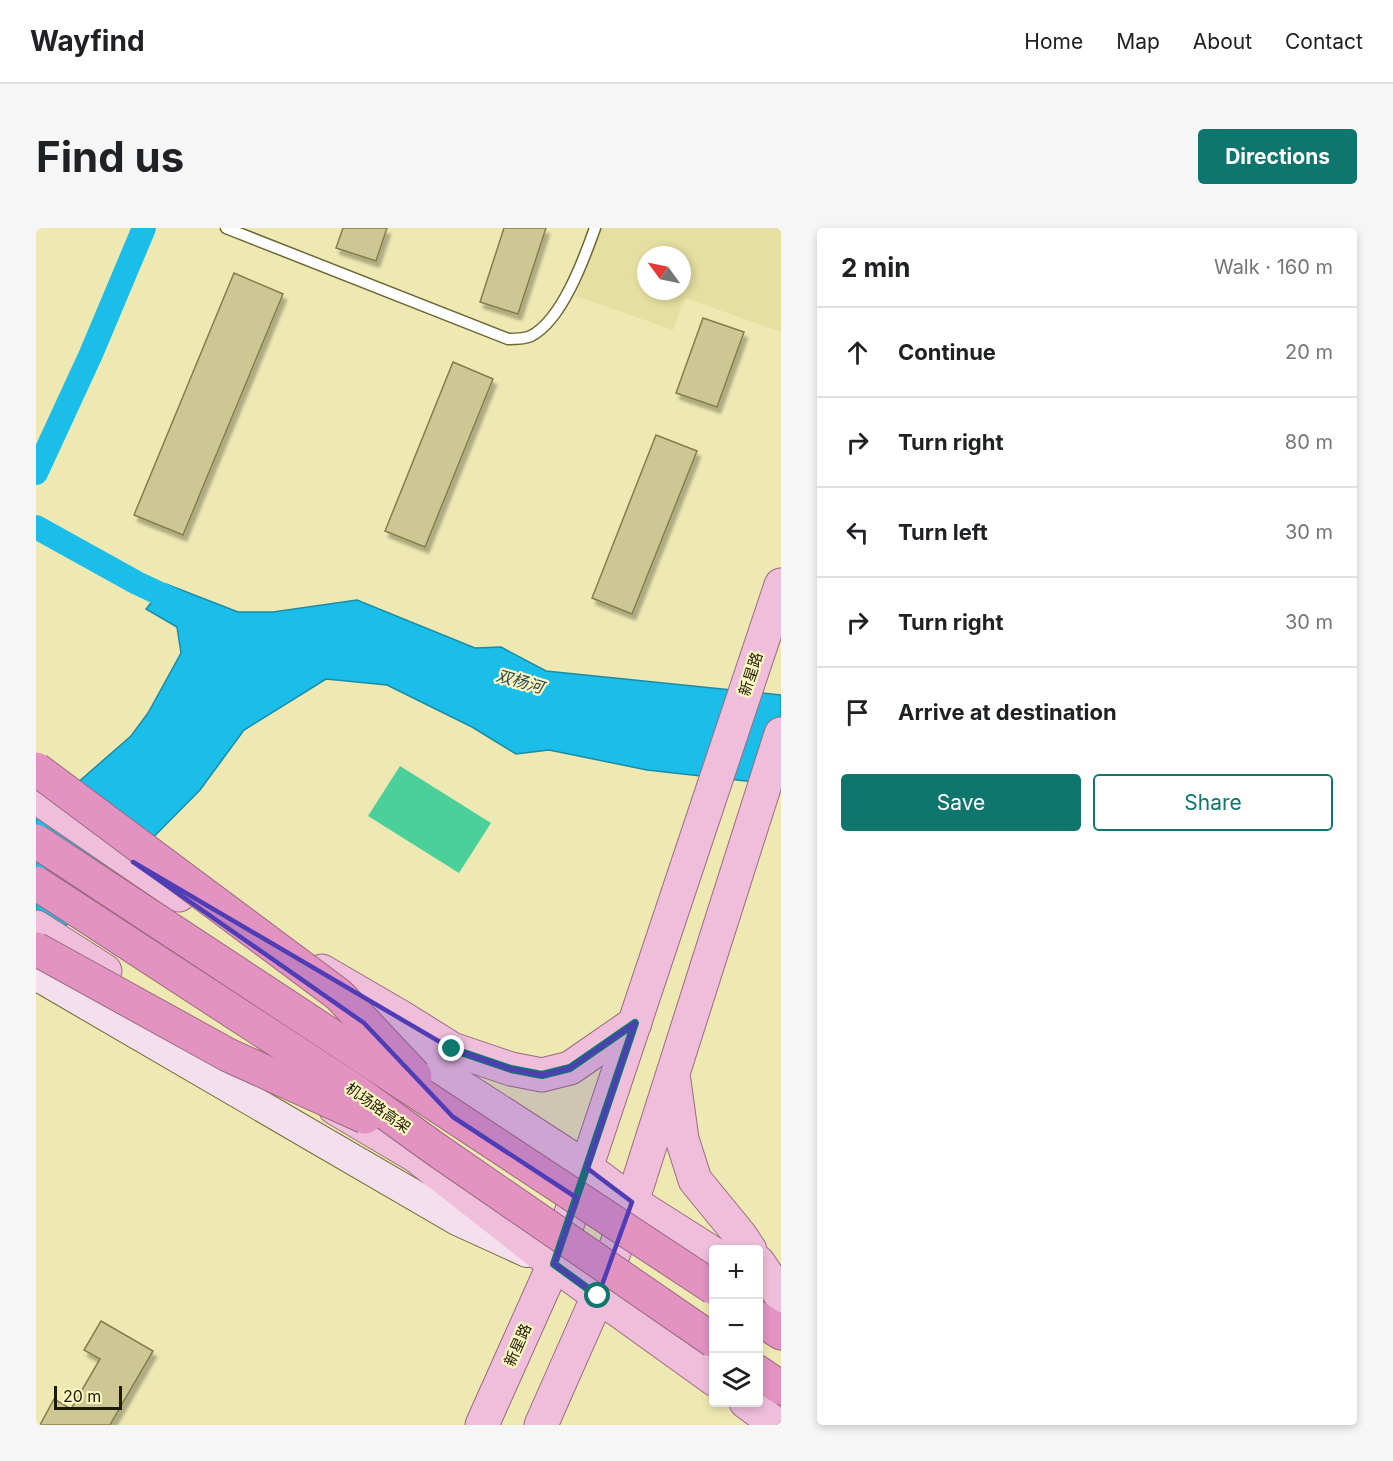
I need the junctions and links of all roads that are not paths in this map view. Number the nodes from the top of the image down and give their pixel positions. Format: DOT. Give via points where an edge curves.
graph roads {
  1 [pos="226,228"];
  2 [pos="595,228"];
  3 [pos="781,585"];
  4 [pos="781,734"];
  5 [pos="36,769"];
  6 [pos="36,797"];
  7 [pos="36,842"];
  8 [pos="133,862"];
  9 [pos="36,883"];
  10 [pos="36,927"];
  11 [pos="36,948"];
  12 [pos="36,975"];
  13 [pos="635,1023"];
  14 [pos="673,1073"];
  15 [pos="453,1117"];
  16 [pos="434,1148"];
  17 [pos="587,1168"];
  18 [pos="632,1202"];
  19 [pos="747,1245"];
  20 [pos="709,1251"];
  21 [pos="554,1264"];
  22 [pos="763,1268"];
  23 [pos="709,1285"];
  24 [pos="763,1286"];
  25 [pos="598,1296"];
  26 [pos="781,1297"];
  27 [pos="763,1321"];
  28 [pos="781,1333"];
  29 [pos="709,1338"];
  30 [pos="709,1375"];
  31 [pos="763,1375"];
  32 [pos="781,1388"];
  33 [pos="753,1407"];
  34 [pos="482,1425"];
  35 [pos="541,1425"];
  36 [pos="777,1425"];
  1 -- 2 [label="lane" via="508,339 530,337 548,323 584,260"];
  3 -- 13 [label="main road, 新星路"];
  4 -- 14 [label="main road"];
  5 -- 15 [label="highway, bridge" via="339,995"];
  6 -- 8 [label="main road"];
  7 -- 15 [label="highway, bridge"];
  8 -- 13 [label="main road" via="452,1049 511,1069 542,1075 570,1068"];
  8 -- 17 [label="main road" via="423,1064"];
  9 -- 16 [label="highway, 机场路高架, bridge" via="358,1093"];
  10 -- 21 [label="main road" via="416,1156"];
  11 -- 16 [label="highway, bridge" via="228,1055"];
  12 -- 21 [label="main road" via="457,1220"];
  13 -- 17 [label="main road, 新星路"];
  14 -- 18 [label="main road"];
  14 -- 19 [label="main road" via="682,1139 695,1180"];
  15 -- 23 [label="highway, bridge"];
  16 -- 29 [label="highway, 机场路高架, bridge"];
  17 -- 18 [label="main road"];
  17 -- 21 [label="main road, 新星路"];
  18 -- 20 [label="main road"];
  18 -- 25 [label="main road"];
  21 -- 25 [label="main road"];
  21 -- 34 [label="main road, 新星路"];
  22 -- 26 [label="main road"];
  24 -- 26 [label="main road"];
  25 -- 30 [label="main road"];
  25 -- 35 [label="main road"];
  27 -- 28 [label="highway"];
  31 -- 32 [label="highway"];
  33 -- 36 [label="main road"];
}
